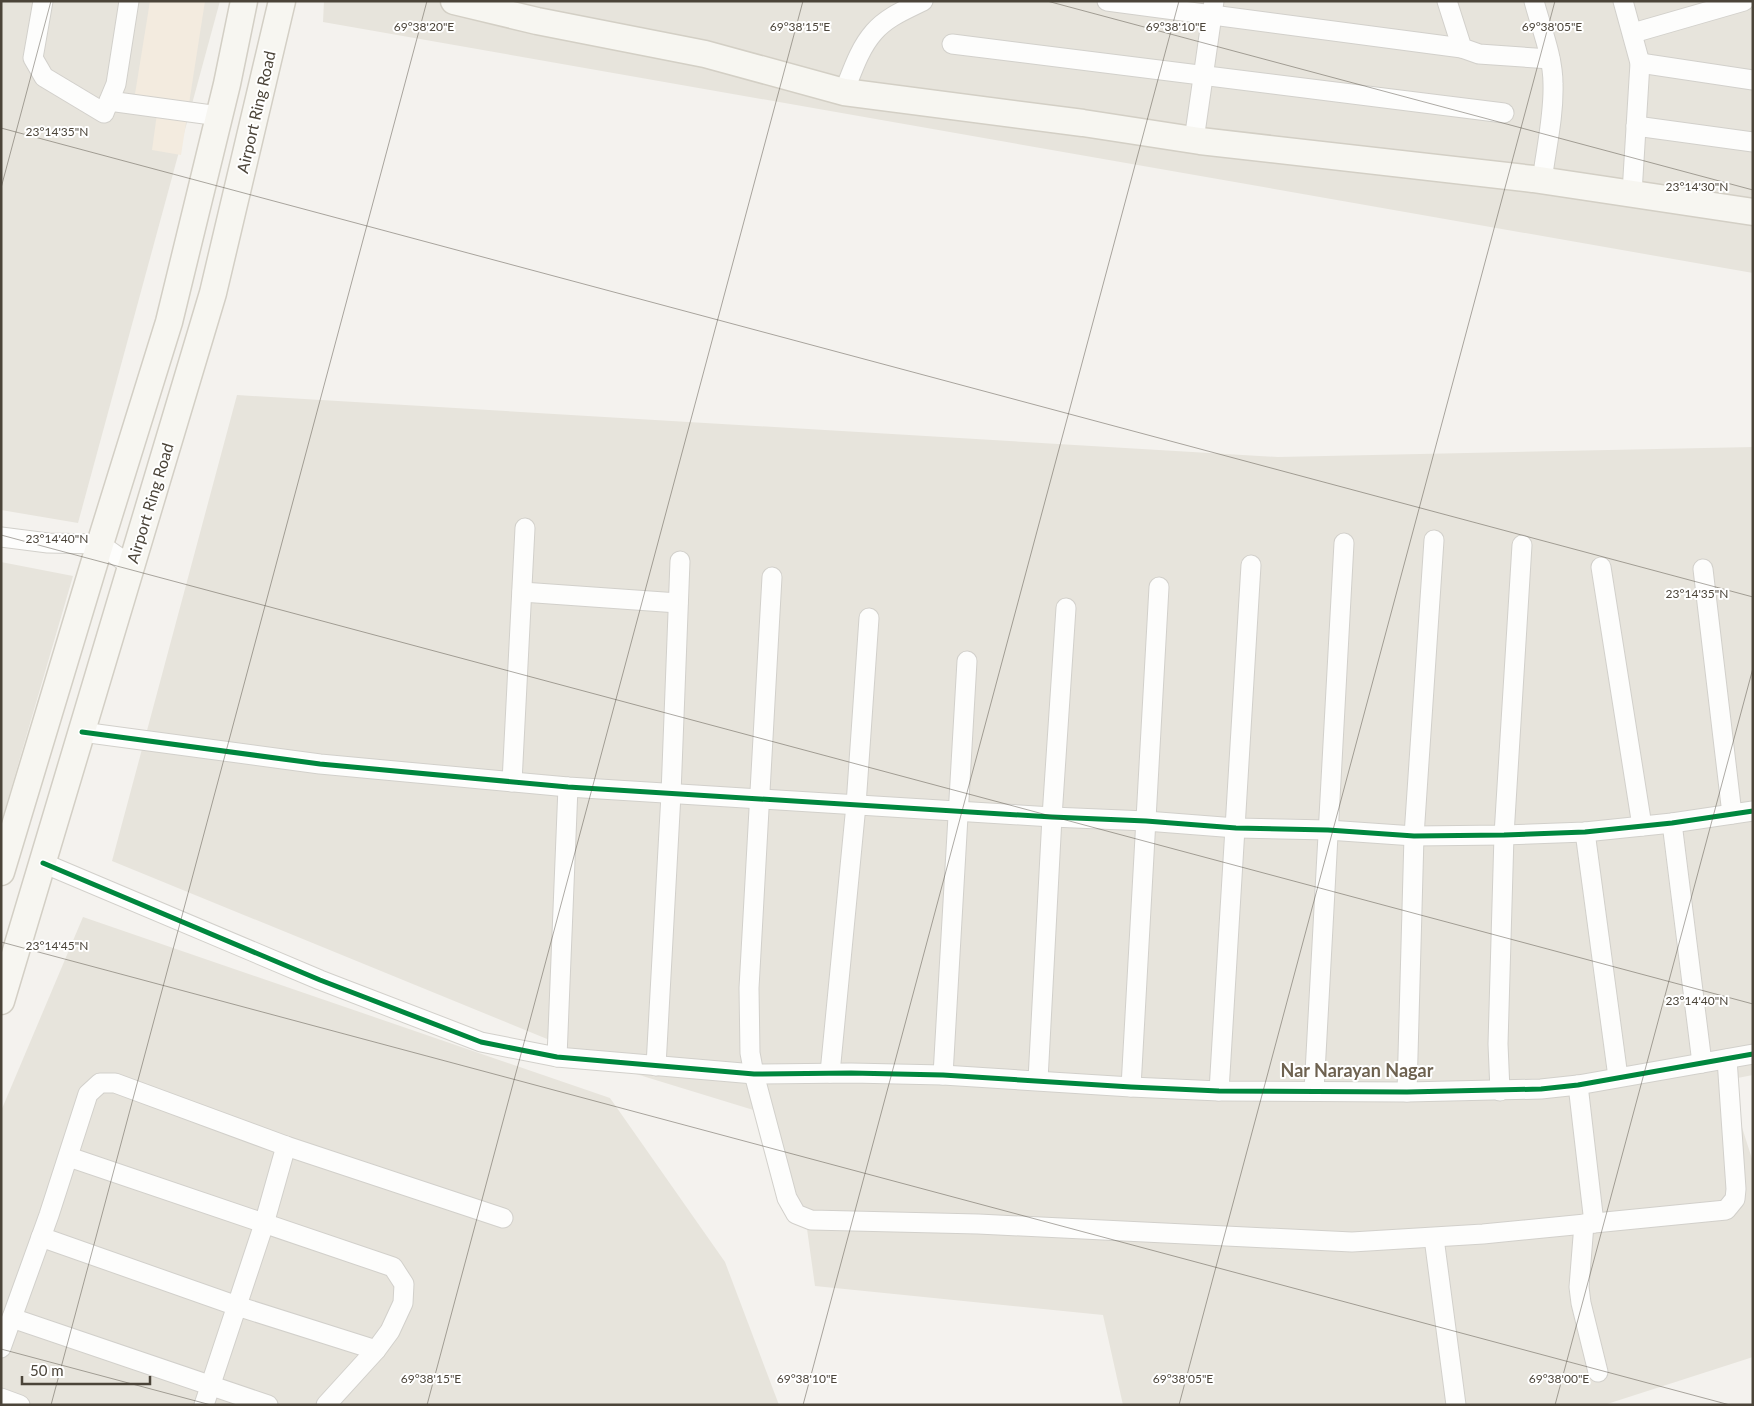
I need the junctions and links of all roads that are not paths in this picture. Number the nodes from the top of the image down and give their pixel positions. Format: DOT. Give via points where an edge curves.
graph roads {
  1 [pos="42,1"];
  2 [pos="129,1"];
  3 [pos="244,1"];
  4 [pos="282,1"];
  5 [pos="454,1"];
  6 [pos="923,1"];
  7 [pos="1107,1"];
  8 [pos="1448,1"];
  9 [pos="1534,1"];
  10 [pos="1623,1"];
  11 [pos="1744,1"];
  12 [pos="1214,8"];
  13 [pos="1632,33"];
  14 [pos="952,44"];
  15 [pos="1462,48"];
  16 [pos="1550,59"];
  17 [pos="1640,63"];
  18 [pos="1204,74"];
  19 [pos="1753,80"];
  20 [pos="844,92"];
  21 [pos="109,101"];
  22 [pos="1504,113"];
  23 [pos="219,116"];
  24 [pos="1636,126"];
  25 [pos="1194,140"];
  26 [pos="1753,142"];
  27 [pos="1542,181"];
  28 [pos="1632,193"];
  29 [pos="1753,212"];
  30 [pos="525,528"];
  31 [pos="1,537"];
  32 [pos="1434,540"];
  33 [pos="1344,543"];
  34 [pos="100,544"];
  35 [pos="1522,545"];
  36 [pos="680,561"];
  37 [pos="1251,565"];
  38 [pos="131,566"];
  39 [pos="1601,567"];
  40 [pos="1703,569"];
  41 [pos="772,577"];
  42 [pos="1159,587"];
  43 [pos="522,592"];
  44 [pos="678,603"];
  45 [pos="1066,608"];
  46 [pos="870,618"];
  47 [pos="967,661"];
  48 [pos="82,732"];
  49 [pos="512,782"];
  50 [pos="568,787"];
  51 [pos="671,794"];
  52 [pos="760,799"];
  53 [pos="856,805"];
  54 [pos="1753,810"];
  55 [pos="957,811"];
  56 [pos="1732,814"];
  57 [pos="1052,817"];
  58 [pos="1146,821"];
  59 [pos="1672,823"];
  60 [pos="1642,826"];
  61 [pos="1236,828"];
  62 [pos="1328,830"];
  63 [pos="1585,832"];
  64 [pos="1504,835"];
  65 [pos="1414,836"];
  66 [pos="43,863"];
  67 [pos="1,872"];
  68 [pos="1,1000"];
  69 [pos="1753,1054"];
  70 [pos="557,1057"];
  71 [pos="1727,1059"];
  72 [pos="1702,1063"];
  73 [pos="656,1066"];
  74 [pos="830,1073"];
  75 [pos="754,1074"];
  76 [pos="943,1075"];
  77 [pos="1618,1077"];
  78 [pos="1038,1080"];
  79 [pos="1578,1085"];
  80 [pos="1131,1087"];
  81 [pos="1219,1091"];
  82 [pos="1314,1091"];
  83 [pos="1500,1091"];
  84 [pos="1407,1092"];
  85 [pos="286,1146"];
  86 [pos="69,1157"];
  87 [pos="503,1218"];
  88 [pos="1589,1223"];
  89 [pos="264,1224"];
  90 [pos="41,1237"];
  91 [pos="1434,1238"];
  92 [pos="237,1306"];
  93 [pos="12,1318"];
  94 [pos="1,1348"];
  95 [pos="376,1350"];
  96 [pos="1598,1372"];
  97 [pos="211,1385"];
  98 [pos="1,1398"];
  99 [pos="20,1405"];
  100 [pos="204,1405"];
  101 [pos="268,1405"];
  102 [pos="326,1405"];
  103 [pos="1456,1405"];
  1 -- 21 [label="street" via="33,58 44,77 104,113"];
  2 -- 21 [label="street" via="116,84"];
  3 -- 23 [label="main road"];
  4 -- 38 [label="main road, Airport Ring Road" via="213,293"];
  5 -- 20 [label="main road" via="705,54"];
  6 -- 20 [label="street" via="898,13 874,32 862,50"];
  7 -- 12 [label="street"];
  8 -- 15 [label="street"];
  9 -- 16 [label="street"];
  10 -- 13 [label="street"];
  11 -- 13 [label="street"];
  12 -- 15 [label="street"];
  12 -- 18 [label="street"];
  13 -- 17 [label="street"];
  14 -- 18 [label="street"];
  15 -- 16 [label="street" via="1479,54"];
  16 -- 27 [label="street" via="1554,83 1552,115"];
  17 -- 19 [label="street"];
  17 -- 24 [label="street"];
  18 -- 22 [label="street"];
  18 -- 25 [label="street"];
  20 -- 25 [label="main road"];
  21 -- 23 [label="street"];
  23 -- 34 [label="main road" via="169,322"];
  24 -- 26 [label="street"];
  24 -- 28 [label="street"];
  25 -- 27 [label="main road"];
  27 -- 28 [label="main road"];
  28 -- 29 [label="main road"];
  30 -- 43 [label="street"];
  31 -- 34 [label="street" via="48,543"];
  32 -- 65 [label="street"];
  33 -- 62 [label="street"];
  34 -- 38 [label="street"];
  34 -- 67 [label="main road"];
  35 -- 64 [label="street"];
  36 -- 44 [label="street"];
  37 -- 61 [label="street"];
  38 -- 48 [label="main road, Airport Ring Road"];
  39 -- 60 [label="street"];
  40 -- 56 [label="street"];
  41 -- 52 [label="street"];
  42 -- 58 [label="street"];
  43 -- 44 [label="street"];
  43 -- 49 [label="street"];
  44 -- 51 [label="street"];
  45 -- 57 [label="street"];
  46 -- 53 [label="street"];
  47 -- 55 [label="street"];
  48 -- 49 [label="street" via="320,764"];
  48 -- 66 [label="main road, Airport Ring Road"];
  49 -- 50 [label="street"];
  50 -- 51 [label="street"];
  50 -- 70 [label="street"];
  51 -- 52 [label="street"];
  51 -- 73 [label="street"];
  52 -- 53 [label="street"];
  52 -- 75 [label="street" via="749,988 750,1053"];
  53 -- 55 [label="street"];
  53 -- 74 [label="street"];
  54 -- 56 [label="street"];
  55 -- 57 [label="street"];
  55 -- 76 [label="street"];
  56 -- 59 [label="street"];
  57 -- 58 [label="street"];
  57 -- 78 [label="street"];
  58 -- 61 [label="street"];
  58 -- 80 [label="street"];
  59 -- 60 [label="street"];
  59 -- 72 [label="street"];
  60 -- 63 [label="street"];
  61 -- 62 [label="street"];
  61 -- 81 [label="street"];
  62 -- 65 [label="street"];
  62 -- 82 [label="street"];
  63 -- 64 [label="street"];
  63 -- 77 [label="street"];
  64 -- 65 [label="street"];
  64 -- 83 [label="street" via="1498,1044"];
  65 -- 84 [label="street"];
  66 -- 68 [label="main road, Airport Ring Road"];
  66 -- 70 [label="street" via="320,980 481,1042"];
  69 -- 71 [label="street"];
  70 -- 73 [label="street"];
  71 -- 72 [label="street"];
  71 -- 88 [label="street" via="1736,1189 1731,1206 1726,1210"];
  72 -- 77 [label="street"];
  73 -- 75 [label="street"];
  74 -- 75 [label="street"];
  74 -- 76 [label="street"];
  75 -- 91 [label="street" via="787,1198 796,1214 811,1220 988,1224 1352,1242"];
  76 -- 78 [label="street"];
  77 -- 79 [label="street"];
  78 -- 80 [label="street"];
  79 -- 83 [label="street"];
  79 -- 88 [label="street"];
  80 -- 81 [label="street"];
  81 -- 82 [label="street"];
  82 -- 84 [label="street"];
  83 -- 84 [label="street"];
  85 -- 86 [label="street" via="115,1083 100,1083 88,1094"];
  85 -- 87 [label="street"];
  85 -- 89 [label="street"];
  86 -- 89 [label="street"];
  86 -- 90 [label="street"];
  88 -- 91 [label="street"];
  88 -- 96 [label="street" via="1579,1287"];
  89 -- 92 [label="street"];
  89 -- 95 [label="street" via="393,1267 404,1284 403,1304 390,1332"];
  90 -- 92 [label="street"];
  90 -- 93 [label="street"];
  91 -- 103 [label="street"];
  92 -- 95 [label="street"];
  92 -- 97 [label="street"];
  93 -- 94 [label="street"];
  93 -- 97 [label="street"];
  95 -- 102 [label="street"];
  97 -- 100 [label="street"];
  97 -- 101 [label="street"];
  98 -- 99 [label="street"];
}
